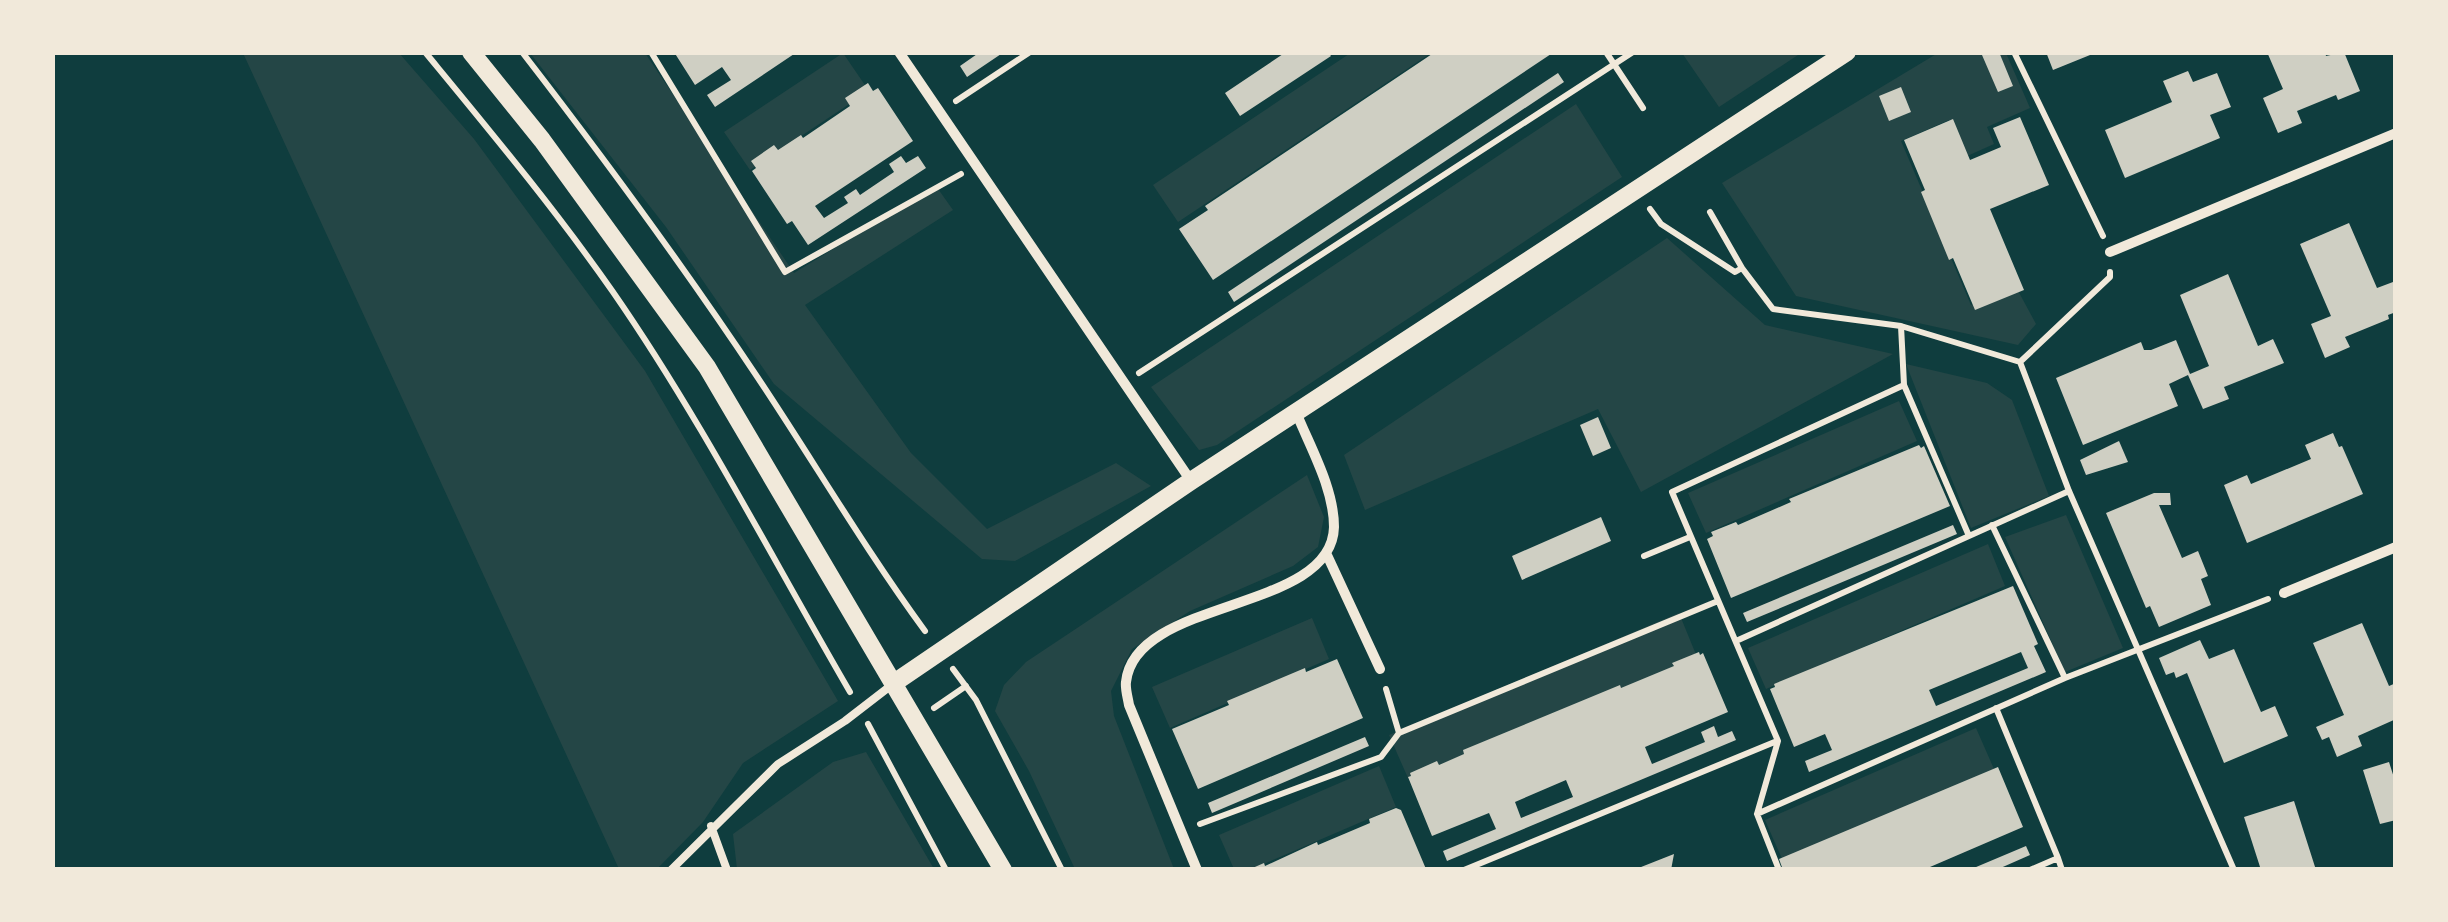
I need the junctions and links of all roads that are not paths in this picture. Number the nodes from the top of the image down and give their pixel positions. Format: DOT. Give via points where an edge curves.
graph roads {
  1 [pos="472,52"];
  2 [pos="900,52"];
  3 [pos="1847,52"];
  4 [pos="2396,132"];
  5 [pos="2110,252"];
  6 [pos="1296,412"];
  7 [pos="1191,481"];
  8 [pos="2396,547"];
  9 [pos="1327,555"];
  10 [pos="2284,593"];
  11 [pos="1380,669"];
  12 [pos="894,683"];
  13 [pos="711,826"];
  14 [pos="670,870"];
  15 [pos="727,870"];
  16 [pos="1002,870"];
  17 [pos="1197,870"];
  1 -- 12 [label="street" via="707,367"];
  2 -- 7 [label="street"];
  3 -- 6 [label="street"];
  4 -- 5 [label="street"];
  6 -- 7 [label="street"];
  6 -- 9 [label="street" via="1332,502"];
  7 -- 12 [label="street"];
  8 -- 10 [label="street"];
  9 -- 11 [label="street"];
  9 -- 17 [label="street" via="1304,574 1159,636 1136,656 1126,682 1128,705"];
  12 -- 13 [label="lane" via="778,764"];
  12 -- 16 [label="street"];
  13 -- 14 [label="lane"];
  13 -- 15 [label="lane"];
}
